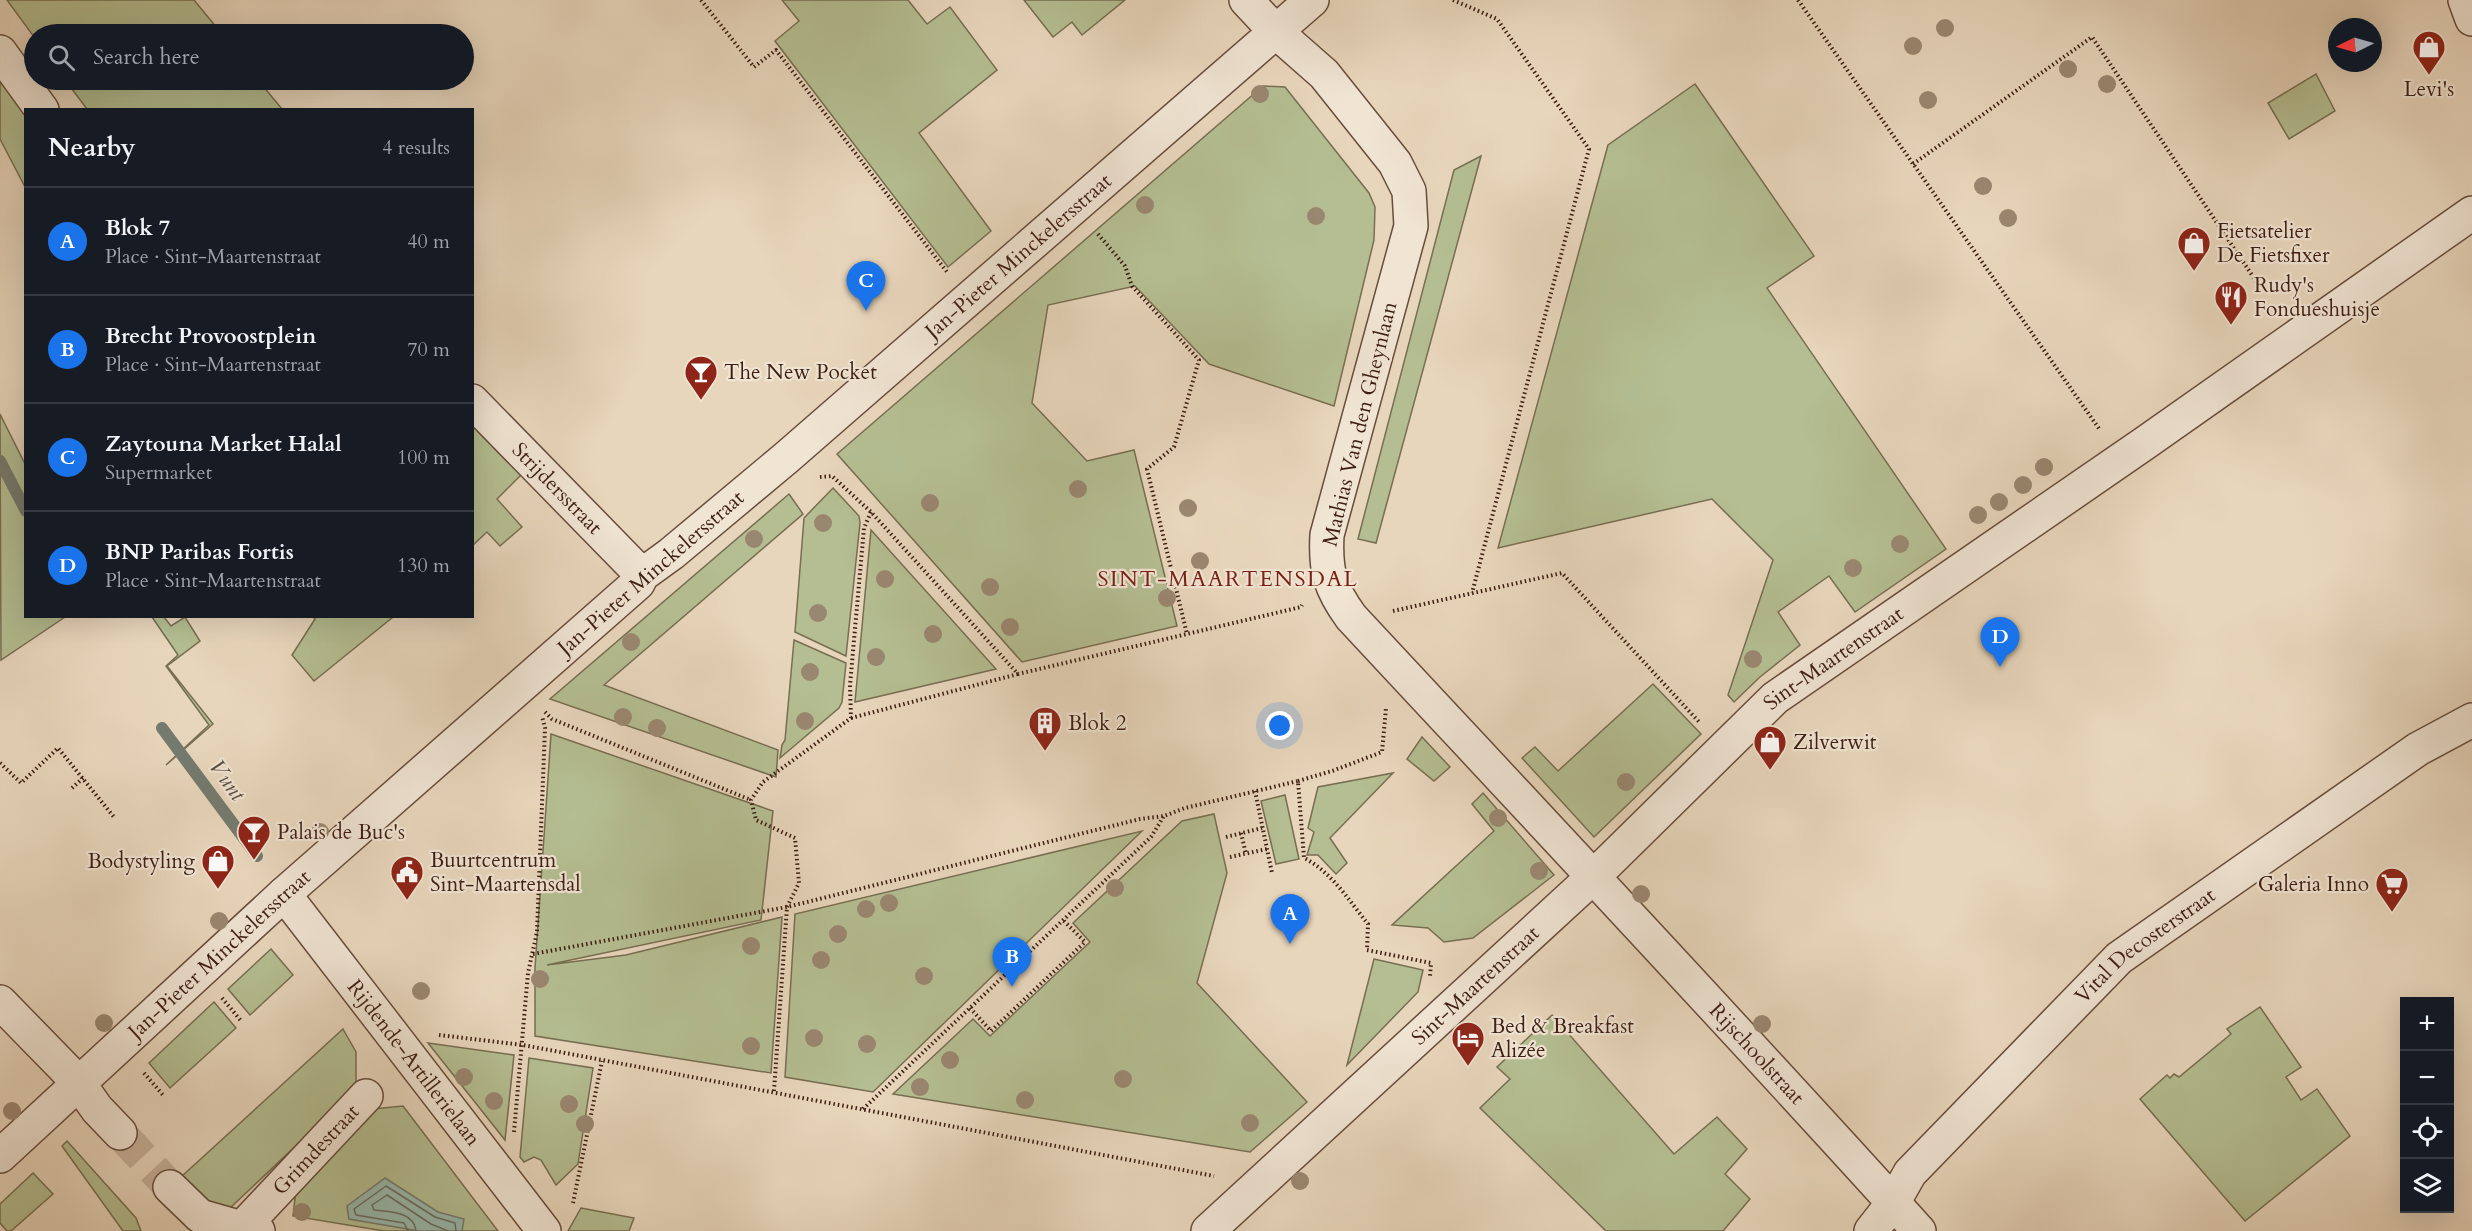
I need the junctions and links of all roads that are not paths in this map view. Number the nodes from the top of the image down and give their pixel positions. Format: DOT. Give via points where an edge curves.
graph roads {
  1 [pos="1246,0"];
  2 [pos="1312,0"];
  3 [pos="2464,0"];
  4 [pos="2472,19"];
  5 [pos="1275,31"];
  6 [pos="0,52"];
  7 [pos="24,85"];
  8 [pos="28,90"];
  9 [pos="41,108"];
  10 [pos="2472,213"];
  11 [pos="474,403"];
  12 [pos="642,575"];
  13 [pos="2472,720"];
  14 [pos="1593,877"];
  15 [pos="284,894"];
  16 [pos="0,1002"];
  17 [pos="78,1082"];
  18 [pos="366,1096"];
  19 [pos="120,1133"];
  20 [pos="0,1156"];
  21 [pos="170,1187"];
  22 [pos="1893,1203"];
  23 [pos="250,1230"];
  24 [pos="544,1231"];
  25 [pos="1208,1231"];
  26 [pos="1870,1231"];
  27 [pos="1919,1231"];
  1 -- 5 [label="street, Mathias Van den Gheynlaan"];
  2 -- 5 [label="street, Jan-Pieter Minckelersstraat"];
  3 -- 4 [label="street"];
  5 -- 12 [label="street, Jan-Pieter Minckelersstraat" via="786,458"];
  5 -- 14 [label="street, Mathias Van den Gheynlaan" via="1324,74 1395,163 1409,191 1411,207 1411,226 1327,535 1330,582 1351,617"];
  6 -- 7 [label="street"];
  8 -- 9 [label="street"];
  10 -- 14 [label="street, Sint-Maartenstraat" via="1775,698"];
  11 -- 12 [label="street, Strijdersstraat"];
  12 -- 15 [label="street, Jan-Pieter Minckelersstraat" via="638,583"];
  13 -- 22 [label="street, Vital Decosterstraat" via="2408,756 2119,958 1910,1173"];
  14 -- 22 [label="street, Rijschoolstraat" via="1726,1017"];
  14 -- 25 [label="street, Sint-Maartenstraat"];
  15 -- 17 [label="street, Jan-Pieter Minckelersstraat"];
  15 -- 24 [label="street, Rijdende-Artillerielaan"];
  16 -- 17 [label="street"];
  17 -- 19 [label="street"];
  17 -- 20 [label="street, Jan-Pieter Minckelersstraat"];
  18 -- 23 [label="street, Grimdestraat"];
  21 -- 23 [label="street, Grimdestraat" via="200,1216"];
  22 -- 26 [label="street, Vital Decosterstraat"];
  22 -- 27 [label="street, Rijschoolstraat"];
}
